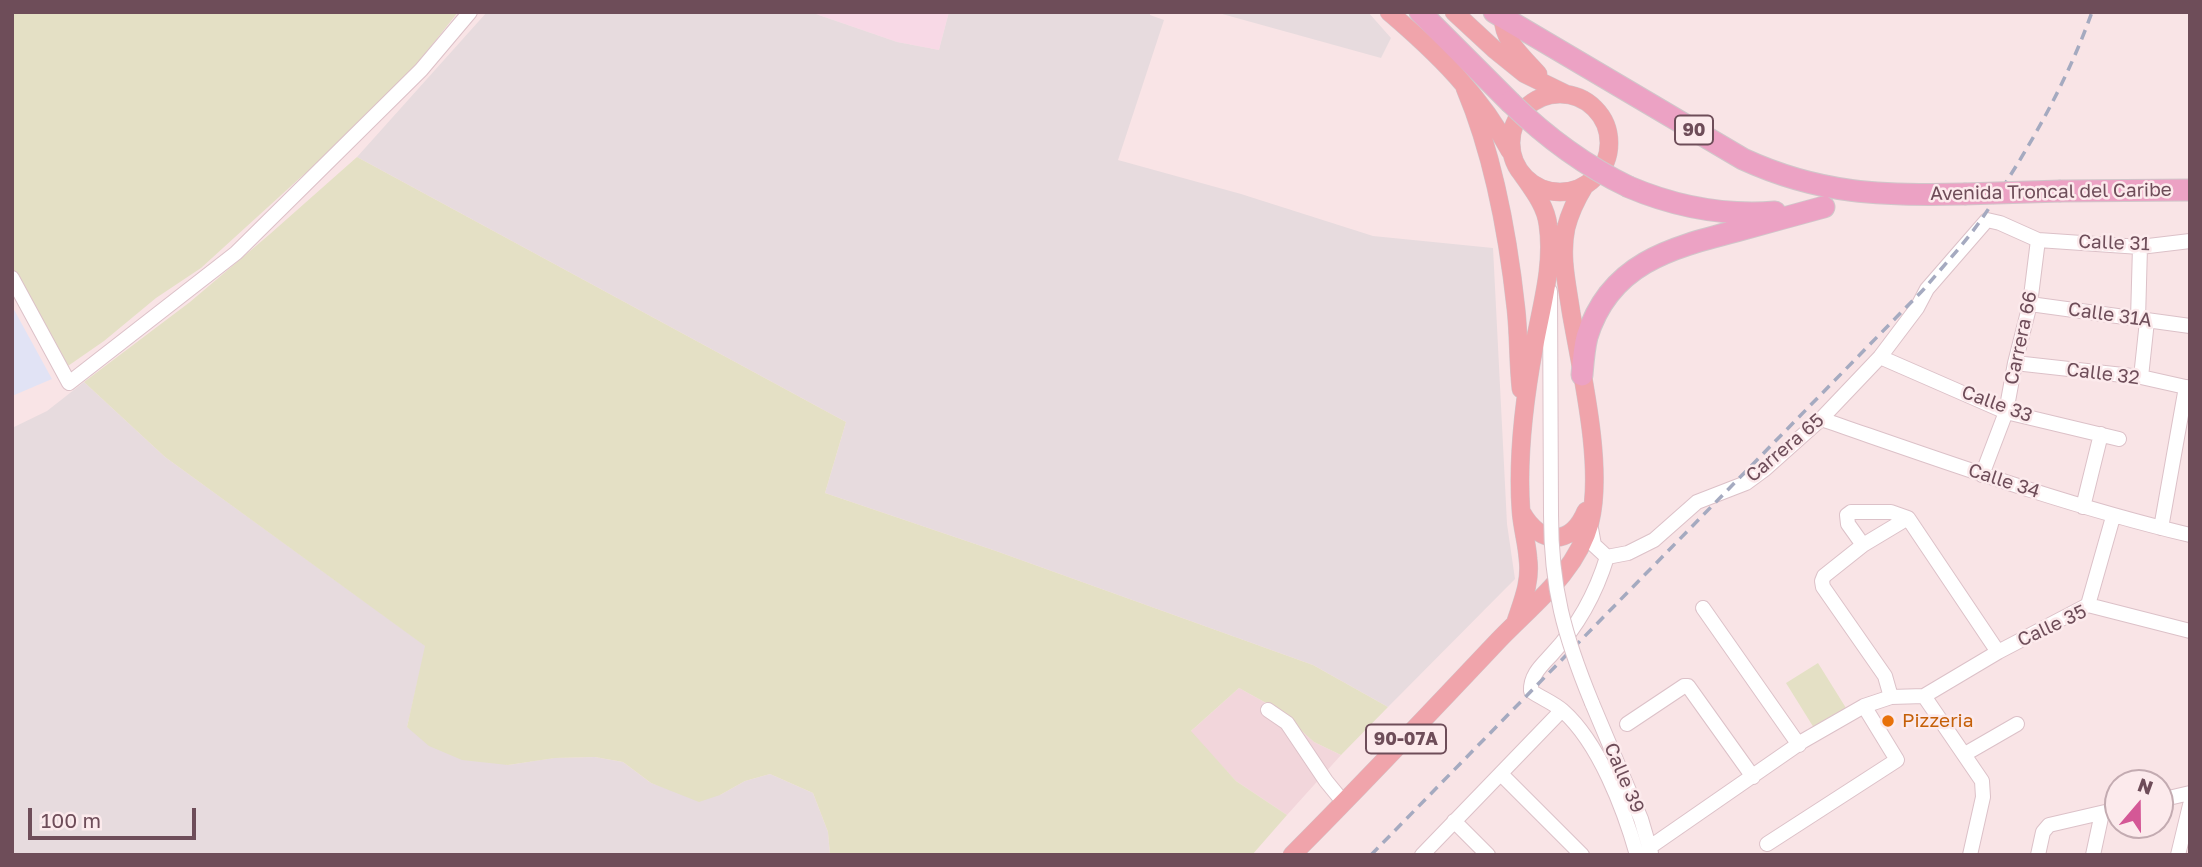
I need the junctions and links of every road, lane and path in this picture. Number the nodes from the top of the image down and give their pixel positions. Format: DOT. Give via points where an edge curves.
graph roads {
  1 [pos="470,12"];
  2 [pos="1389,12"];
  3 [pos="1420,12"];
  4 [pos="1454,12"];
  5 [pos="1499,15"];
  6 [pos="1547,84"];
  7 [pos="1465,88"];
  8 [pos="1566,94"];
  9 [pos="1512,156"];
  10 [pos="1522,174"];
  11 [pos="1586,185"];
  12 [pos="2190,190"];
  13 [pos="1912,195"];
  14 [pos="1824,207"];
  15 [pos="2038,240"];
  16 [pos="2190,242"];
  17 [pos="2140,247"];
  18 [pos="1557,265"];
  19 [pos="12,278"];
  20 [pos="2030,304"];
  21 [pos="2143,320"];
  22 [pos="2190,326"];
  23 [pos="1880,357"];
  24 [pos="2015,363"];
  25 [pos="1581,375"];
  26 [pos="2141,377"];
  27 [pos="2188,387"];
  28 [pos="1524,407"];
  29 [pos="2006,412"];
  30 [pos="1821,419"];
  31 [pos="2101,435"];
  32 [pos="2119,439"];
  33 [pos="1982,475"];
  34 [pos="1593,487"];
  35 [pos="2083,507"];
  36 [pos="1521,511"];
  37 [pos="2113,517"];
  38 [pos="1908,518"];
  39 [pos="1590,523"];
  40 [pos="2161,528"];
  41 [pos="2190,535"];
  42 [pos="1863,544"];
  43 [pos="1607,557"];
  44 [pos="2088,605"];
  45 [pos="1703,608"];
  46 [pos="1516,621"];
  47 [pos="2190,631"];
  48 [pos="1998,652"];
  49 [pos="1924,696"];
  50 [pos="1891,697"];
  51 [pos="1864,706"];
  52 [pos="1268,710"];
  53 [pos="1562,710"];
  54 [pos="1627,724"];
  55 [pos="2017,724"];
  56 [pos="1799,745"];
  57 [pos="1965,754"];
  58 [pos="1501,774"];
  59 [pos="1753,776"];
  60 [pos="1344,803"];
  61 [pos="2190,805"];
  62 [pos="2102,813"];
  63 [pos="1454,821"];
  64 [pos="2186,840"];
  65 [pos="1767,845"];
  66 [pos="1646,852"];
  67 [pos="1292,855"];
  68 [pos="1422,855"];
  69 [pos="1488,855"];
  70 [pos="1582,855"];
  71 [pos="1970,855"];
  72 [pos="2038,855"];
  73 [pos="2094,855"];
  74 [pos="2178,855"];
  1 -- 19 [label="street" via="421,69 236,253 69,383"];
  2 -- 7 [label="main road"];
  3 -- 14 [label="highway, Avenida Troncal del Caribe / 90, bridge" via="1565,151 1629,187 1660,201 1725,212"];
  4 -- 6 [label="main road" via="1525,75"];
  5 -- 6 [label="main road" via="1508,41"];
  5 -- 13 [label="highway, Avenida Troncal del Caribe / 90" via="1766,170 1834,190"];
  6 -- 8 [label="main road"];
  7 -- 9 [label="main road" via="1484,107"];
  7 -- 28 [label="main road" via="1483,138 1508,246"];
  8 -- 9 [label="main road" via="1550,94 1522,111 1510,140"];
  8 -- 11 [label="main road" via="1593,107 1608,132 1605,162"];
  9 -- 10 [label="main road"];
  10 -- 11 [label="main road" via="1552,191"];
  10 -- 18 [label="main road, 90-07A" via="1541,202"];
  11 -- 18 [label="main road, 90-07A" via="1574,205"];
  12 -- 13 [label="highway, Avenida Troncal del Caribe / 90, bridge"];
  13 -- 14 [label="highway, Avenida Troncal del Caribe / 90"];
  14 -- 25 [label="highway" via="1683,244 1647,260 1617,285 1598,312 1586,339"];
  15 -- 17 [label="street, Calle 31"];
  15 -- 20 [label="street, Carrera 66"];
  15 -- 23 [label="street, Carrera 65" via="1987,220 1927,289"];
  16 -- 17 [label="street, Calle 31"];
  17 -- 21 [label="street"];
  18 -- 25 [label="main road, 90-07A"];
  18 -- 28 [label="main road, 90-07A"];
  18 -- 66 [label="street, Calle 39, bridge" via="1550,341 1552,570 1571,653 1641,819"];
  20 -- 21 [label="street, Calle 31A"];
  20 -- 24 [label="street, Carrera 66"];
  21 -- 22 [label="street, Calle 31A"];
  21 -- 26 [label="street"];
  23 -- 29 [label="street, Calle 33"];
  23 -- 30 [label="street, Carrera 65"];
  24 -- 26 [label="street, Calle 32"];
  24 -- 29 [label="street, Carrera 66"];
  25 -- 34 [label="main road, 90-07A"];
  26 -- 27 [label="street, Calle 32"];
  27 -- 40 [label="street"];
  28 -- 36 [label="main road, 90-07A"];
  29 -- 31 [label="street, Calle 33"];
  29 -- 33 [label="street, Carrera 66"];
  30 -- 33 [label="street, Calle 34"];
  30 -- 43 [label="street, Carrera 65" via="1746,483 1697,502 1654,540 1629,553"];
  31 -- 32 [label="street, Calle 33"];
  31 -- 35 [label="street"];
  33 -- 35 [label="street, Calle 34"];
  34 -- 36 [label="main road" via="1582,519 1566,536 1542,535"];
  34 -- 39 [label="main road, 90-07A"];
  35 -- 37 [label="street, Calle 34"];
  36 -- 46 [label="main road, 90-07A" via="1528,575"];
  37 -- 40 [label="street, Calle 34"];
  37 -- 44 [label="street"];
  38 -- 42 [label="street"];
  38 -- 42 [label="street" via="1891,512 1851,512 1848,524"];
  38 -- 48 [label="street"];
  39 -- 43 [label="street" via="1594,545"];
  39 -- 46 [label="main road, 90-07A" via="1576,558 1548,593"];
  40 -- 41 [label="street, Calle 34"];
  42 -- 50 [label="street" via="1824,576 1823,587 1885,676"];
  43 -- 53 [label="street" via="1590,600 1530,685 1531,691"];
  44 -- 47 [label="street, Calle 35"];
  44 -- 48 [label="street, Calle 35"];
  45 -- 56 [label="street"];
  46 -- 60 [label="main road, 90-07A"];
  48 -- 49 [label="street"];
  49 -- 50 [label="street"];
  49 -- 57 [label="street"];
  50 -- 51 [label="street"];
  51 -- 56 [label="street"];
  51 -- 65 [label="street" via="1897,760"];
  52 -- 60 [label="street" via="1287,723"];
  53 -- 58 [label="street"];
  53 -- 66 [label="street" via="1591,742"];
  54 -- 59 [label="street" via="1688,685"];
  55 -- 57 [label="street"];
  56 -- 59 [label="street"];
  57 -- 71 [label="street" via="1983,788"];
  58 -- 63 [label="street"];
  58 -- 70 [label="street"];
  59 -- 66 [label="street"];
  60 -- 67 [label="main road, 90-07A"];
  61 -- 64 [label="street"];
  62 -- 72 [label="street" via="2049,825"];
  62 -- 73 [label="street"];
  63 -- 68 [label="street"];
  63 -- 69 [label="street"];
  64 -- 74 [label="street"];
}
